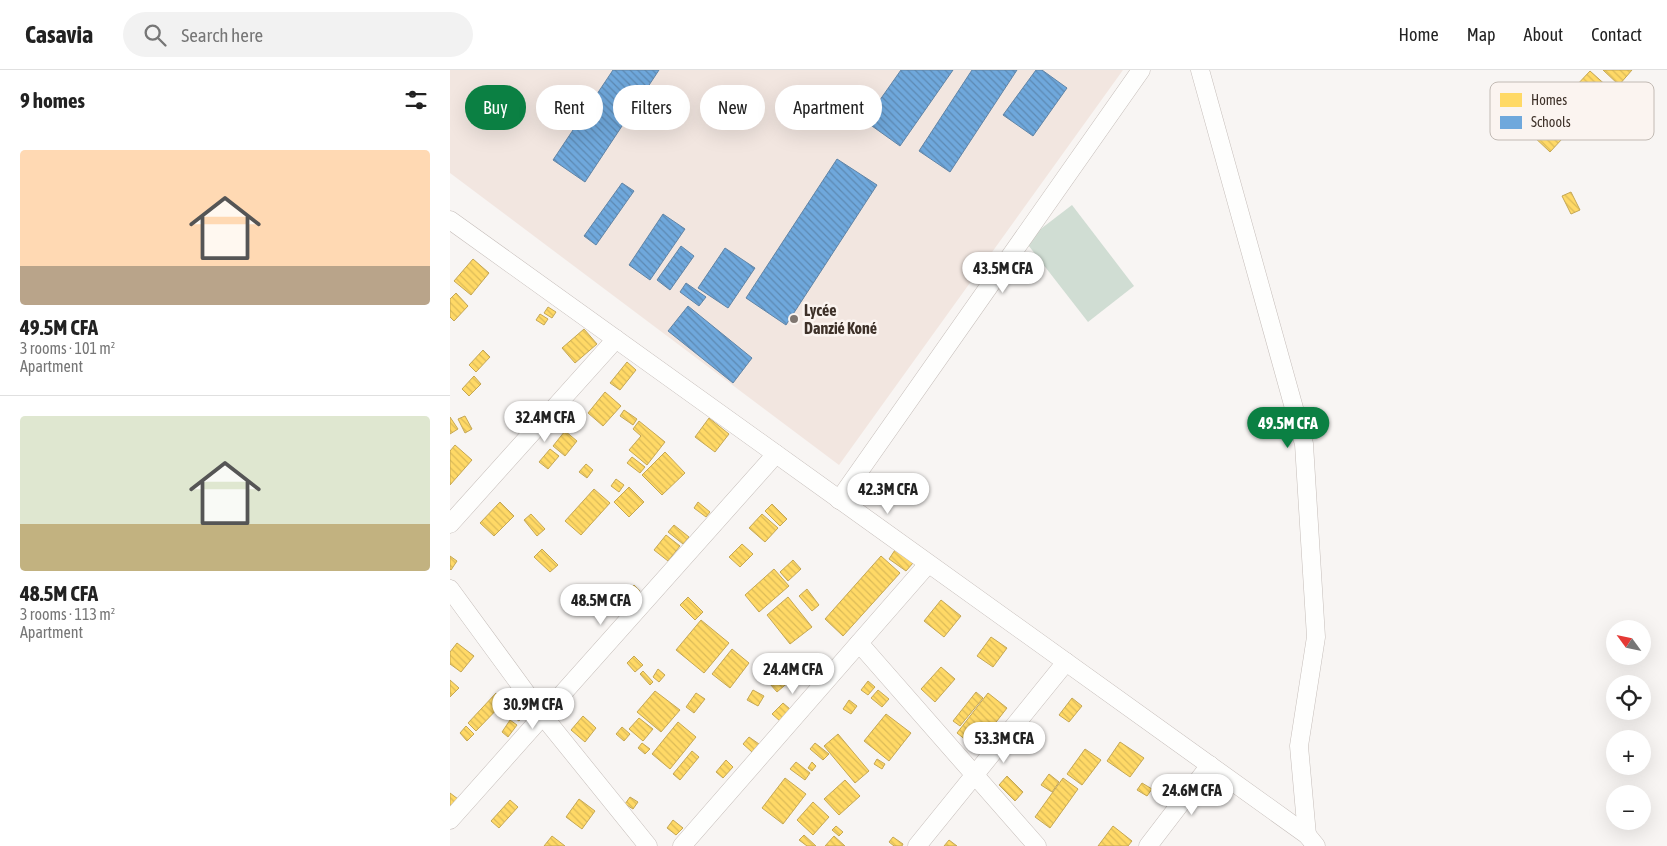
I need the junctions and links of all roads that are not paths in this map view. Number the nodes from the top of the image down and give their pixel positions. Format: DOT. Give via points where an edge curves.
graph roads {
  1 [pos="1141,70"];
  2 [pos="1200,70"];
  3 [pos="450,220"];
  4 [pos="616,339"];
  5 [pos="776,454"];
  6 [pos="839,500"];
  7 [pos="450,524"];
  8 [pos="928,564"];
  9 [pos="450,589"];
  10 [pos="859,643"];
  11 [pos="1066,662"];
  12 [pos="543,716"];
  13 [pos="1210,765"];
  14 [pos="975,775"];
  15 [pos="450,820"];
  16 [pos="1312,841"];
  17 [pos="648,846"];
  18 [pos="682,846"];
  19 [pos="917,846"];
  20 [pos="1037,846"];
  21 [pos="1148,846"];
  1 -- 6 [label="street"];
  2 -- 16 [label="street" via="1304,444 1316,637 1299,746"];
  3 -- 4 [label="street"];
  4 -- 5 [label="street"];
  4 -- 7 [label="street"];
  5 -- 6 [label="street"];
  5 -- 12 [label="street"];
  6 -- 8 [label="street"];
  8 -- 10 [label="street"];
  8 -- 11 [label="street"];
  9 -- 12 [label="street"];
  10 -- 14 [label="street"];
  10 -- 18 [label="street"];
  11 -- 13 [label="street"];
  11 -- 14 [label="street"];
  12 -- 15 [label="street"];
  12 -- 17 [label="street"];
  13 -- 16 [label="street"];
  13 -- 21 [label="street"];
  14 -- 19 [label="street"];
  14 -- 20 [label="street"];
}
